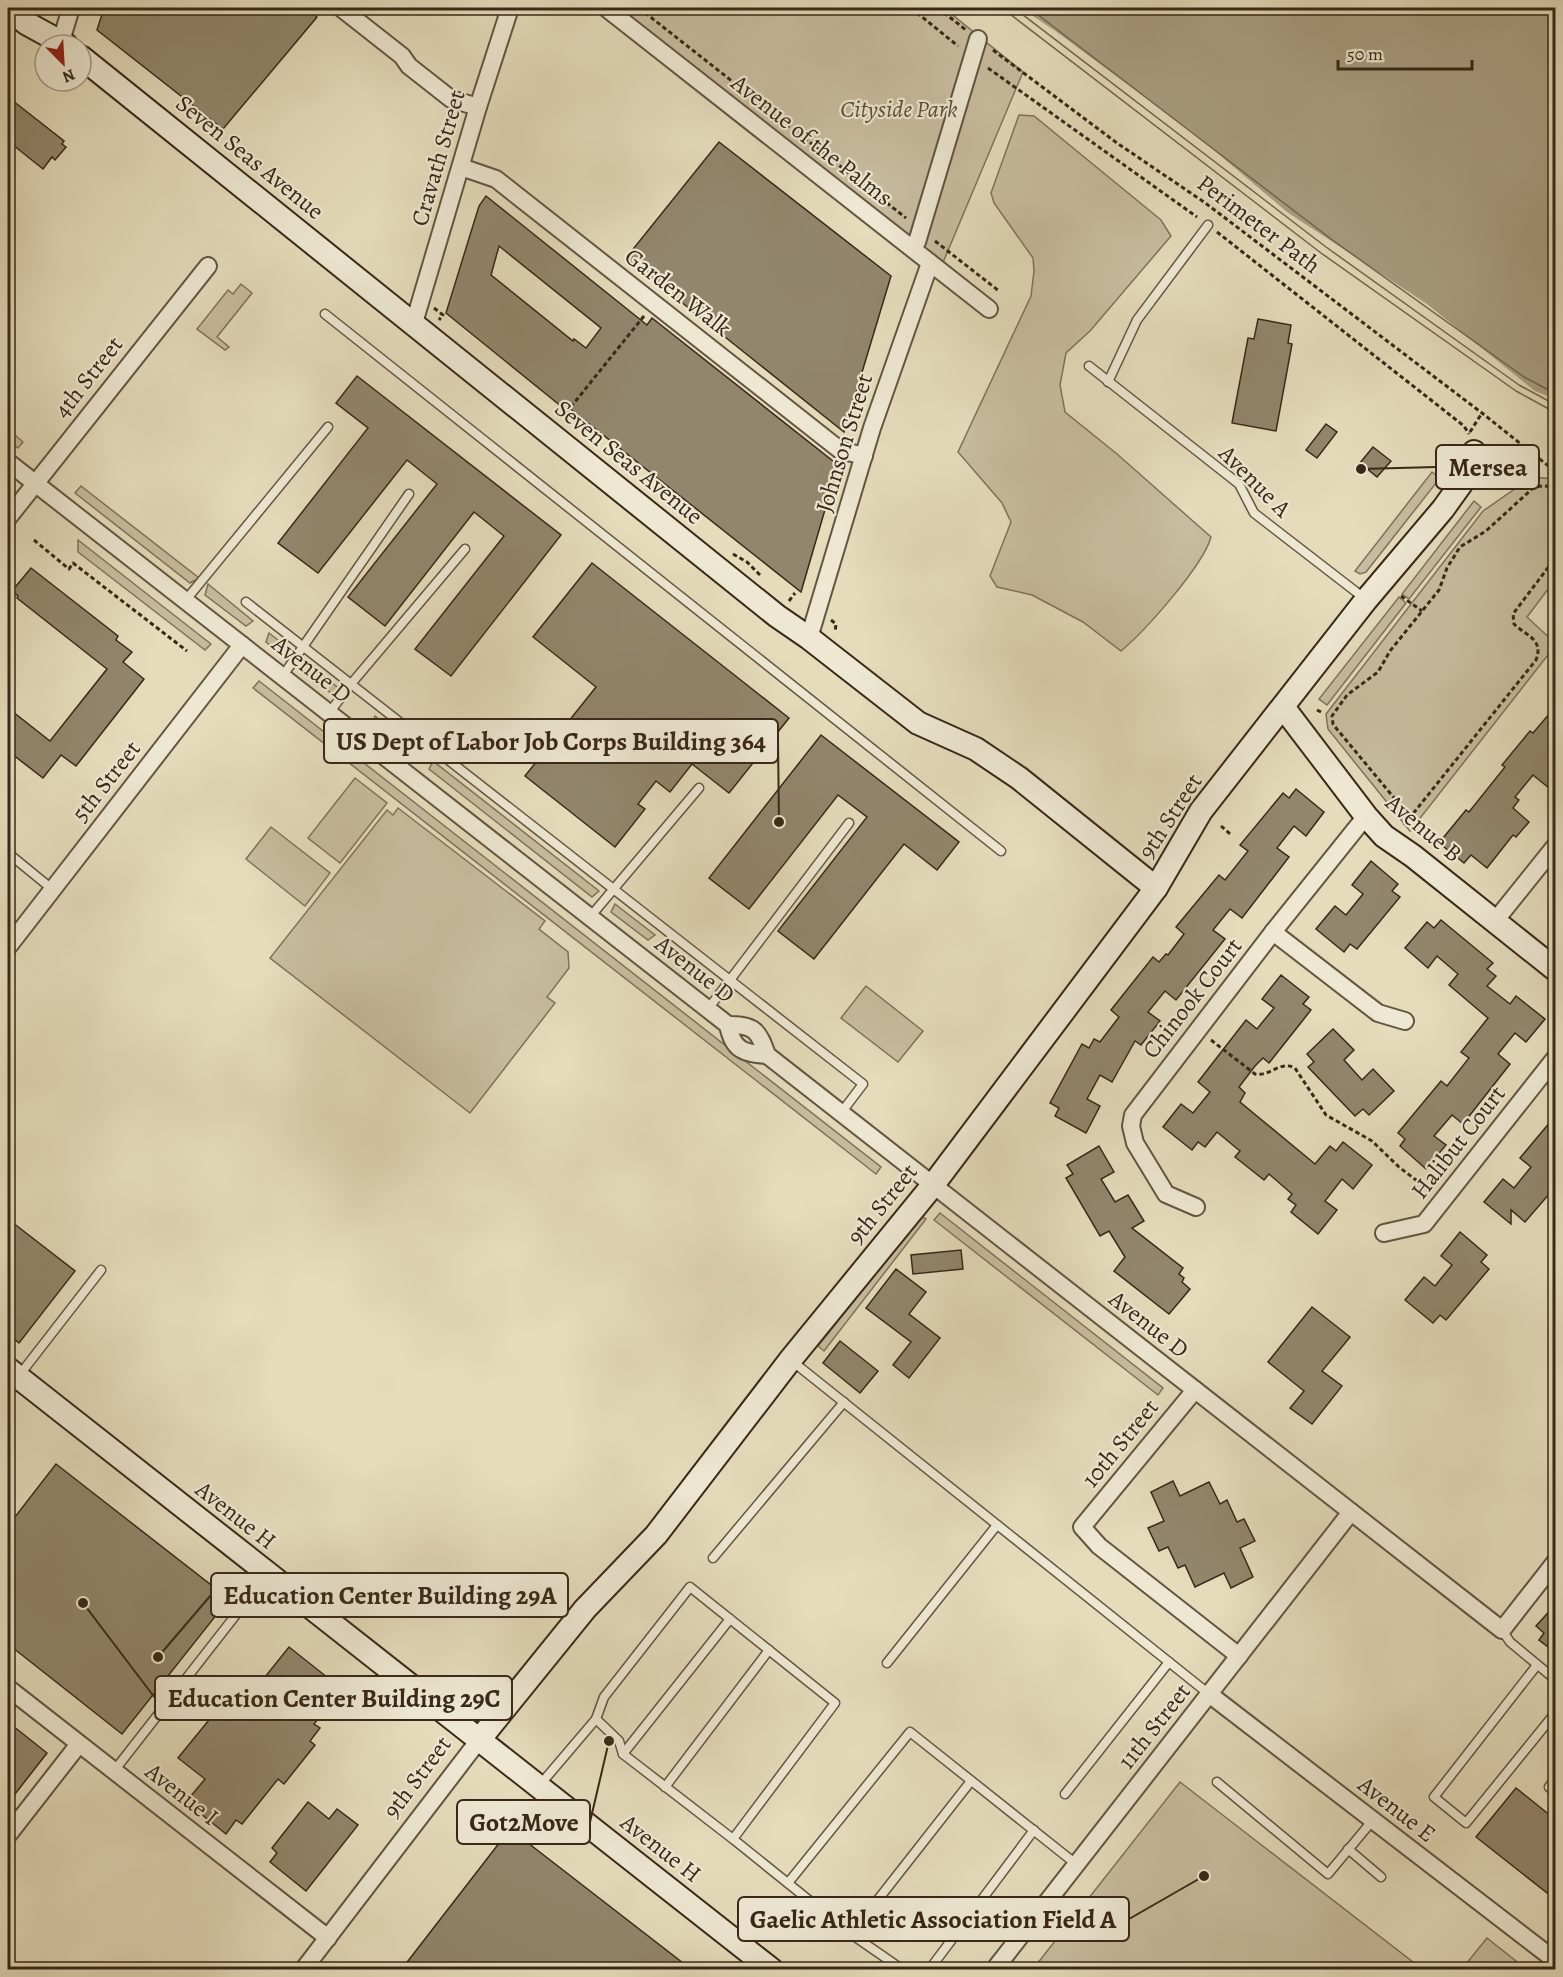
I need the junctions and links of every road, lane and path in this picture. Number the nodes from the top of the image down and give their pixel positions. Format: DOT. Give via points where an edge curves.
graph roads {
  1 [pos="8,8"];
  2 [pos="71,8"];
  3 [pos="341,8"];
  4 [pos="510,8"];
  5 [pos="606,8"];
  6 [pos="639,8"];
  7 [pos="911,8"];
  8 [pos="938,8"];
  9 [pos="44,33"];
  10 [pos="65,33"];
  11 [pos="978,39"];
  12 [pos="973,57"];
  13 [pos="93,67"];
  14 [pos="478,107"];
  15 [pos="461,167"];
  16 [pos="1208,225"];
  17 [pos="919,236"];
  18 [pos="930,263"];
  19 [pos="208,266"];
  20 [pos="999,291"];
  21 [pos="433,306"];
  22 [pos="989,309"];
  23 [pos="325,314"];
  24 [pos="644,316"];
  25 [pos="436,322"];
  26 [pos="414,323"];
  27 [pos="1089,366"];
  28 [pos="1108,382"];
  29 [pos="566,412"];
  30 [pos="1482,413"];
  31 [pos="328,427"];
  32 [pos="1471,443"];
  33 [pos="864,456"];
  34 [pos="8,462"];
  35 [pos="1556,472"];
  36 [pos="35,484"];
  37 [pos="1556,489"];
  38 [pos="410,495"];
  39 [pos="8,518"];
  40 [pos="34,540"];
  41 [pos="465,549"];
  42 [pos="1556,557"];
  43 [pos="795,593"];
  44 [pos="1401,596"];
  45 [pos="1366,600"];
  46 [pos="185,601"];
  47 [pos="789,601"];
  48 [pos="246,602"];
  49 [pos="1422,611"];
  50 [pos="829,618"];
  51 [pos="834,637"];
  52 [pos="809,638"];
  53 [pos="242,645"];
  54 [pos="303,647"];
  55 [pos="187,651"];
  56 [pos="282,677"];
  57 [pos="351,684"];
  58 [pos="1283,707"];
  59 [pos="1317,710"];
  60 [pos="329,713"];
  61 [pos="1323,713"];
  62 [pos="699,788"];
  63 [pos="1366,816"];
  64 [pos="1410,817"];
  65 [pos="849,823"];
  66 [pos="1221,826"];
  67 [pos="1403,826"];
  68 [pos="1230,834"];
  69 [pos="1556,844"];
  70 [pos="1001,851"];
  71 [pos="8,853"];
  72 [pos="1156,888"];
  73 [pos="613,889"];
  74 [pos="52,890"];
  75 [pos="590,917"];
  76 [pos="1495,921"];
  77 [pos="1274,932"];
  78 [pos="8,947"];
  79 [pos="1555,968"];
  80 [pos="730,980"];
  81 [pos="708,1009"];
  82 [pos="1405,1021"];
  83 [pos="1198,1030"];
  84 [pos="1556,1057"];
  85 [pos="840,1114"];
  86 [pos="933,1185"];
  87 [pos="1442,1201"];
  88 [pos="1196,1207"];
  89 [pos="1384,1233"];
  90 [pos="101,1270"];
  91 [pos="791,1359"];
  92 [pos="13,1373"];
  93 [pos="1195,1390"];
  94 [pos="844,1402"];
  95 [pos="1351,1512"];
  96 [pos="997,1525"];
  97 [pos="713,1558"];
  98 [pos="1556,1561"];
  99 [pos="267,1575"];
  100 [pos="730,1619"];
  101 [pos="1502,1630"];
  102 [pos="769,1650"];
  103 [pos="1239,1656"];
  104 [pos="1169,1662"];
  105 [pos="887,1664"];
  106 [pos="1537,1665"];
  107 [pos="1556,1680"];
  108 [pos="8,1688"];
  109 [pos="1209,1694"];
  110 [pos="1556,1712"];
  111 [pos="596,1719"];
  112 [pos="479,1740"];
  113 [pos="79,1744"];
  114 [pos="623,1754"];
  115 [pos="114,1771"];
  116 [pos="1556,1778"];
  117 [pos="971,1781"];
  118 [pos="1217,1782"];
  119 [pos="538,1787"];
  120 [pos="665,1787"];
  121 [pos="1556,1793"];
  122 [pos="1065,1794"];
  123 [pos="1373,1820"];
  124 [pos="1034,1830"];
  125 [pos="8,1835"];
  126 [pos="733,1839"];
  127 [pos="1348,1849"];
  128 [pos="1076,1864"];
  129 [pos="1381,1876"];
  130 [pos="788,1883"];
  131 [pos="851,1934"];
  132 [pos="328,1938"];
  133 [pos="1556,1961"];
  134 [pos="303,1970"];
  135 [pos="772,1970"];
  136 [pos="903,1970"];
  137 [pos="929,1970"];
  138 [pos="994,1970"];
  1 -- 9 [label="street"];
  2 -- 10 [label="street"];
  3 -- 14 [label="street" via="451,99"];
  4 -- 14 [label="street, Cravath Street"];
  5 -- 18 [label="street, Avenue of the Palms"];
  6 -- 17 [label="path"];
  7 -- 12 [label="path"];
  8 -- 11 [label="path, Perimeter Path"];
  11 -- 12 [label="street"];
  11 -- 30 [label="path, Perimeter Path" via="1117,143 1204,202"];
  12 -- 16 [label="path"];
  12 -- 17 [label="street"];
  13 -- 26 [label="street, Seven Seas Avenue"];
  14 -- 15 [label="street, Cravath Street"];
  15 -- 26 [label="street, Cravath Street"];
  15 -- 33 [label="street, Garden Walk" via="496,179 840,450"];
  16 -- 28 [label="lane" via="1137,320"];
  16 -- 32 [label="path" via="1464,426"];
  17 -- 20 [label="path"];
  18 -- 22 [label="street, Avenue of the Palms"];
  18 -- 33 [label="street, Johnson Street"];
  19 -- 36 [label="street, 4th Street"];
  21 -- 25 [label="path" via="443,315"];
  23 -- 70 [label="lane"];
  24 -- 29 [label="path"];
  26 -- 52 [label="street, Seven Seas Avenue"];
  27 -- 28 [label="lane, Avenue A"];
  28 -- 45 [label="lane, Avenue A" via="1239,484 1254,513"];
  30 -- 32 [label="path"];
  30 -- 35 [label="path, Perimeter Path"];
  31 -- 46 [label="lane"];
  32 -- 45 [label="street, 9th Street" via="1471,470"];
  33 -- 52 [label="street, Johnson Street"];
  34 -- 36 [label="street, Avenue D"];
  36 -- 39 [label="street, 4th Street"];
  36 -- 46 [label="street, Avenue D"];
  37 -- 49 [label="path" via="1542,485 1532,489 1479,537 1464,543 1447,568 1439,590"];
  38 -- 54 [label="lane"];
  40 -- 55 [label="path" via="69,569 73,563"];
  41 -- 57 [label="lane"];
  42 -- 64 [label="path" via="1513,614 1514,624 1538,644 1536,660"];
  43 -- 47 [label="path"];
  44 -- 49 [label="path"];
  45 -- 58 [label="street, 9th Street"];
  46 -- 53 [label="street, Avenue D"];
  48 -- 54 [label="lane"];
  49 -- 64 [label="path" via="1378,672 1347,695 1332,716 1336,728"];
  50 -- 51 [label="path" via="836,624"];
  52 -- 72 [label="street, Seven Seas Avenue" via="918,723 976,749 1019,778"];
  53 -- 56 [label="street, Avenue D"];
  53 -- 74 [label="street, 5th Street"];
  54 -- 56 [label="lane"];
  54 -- 57 [label="lane"];
  56 -- 60 [label="street, Avenue D"];
  57 -- 60 [label="lane"];
  57 -- 73 [label="lane"];
  58 -- 63 [label="street, Avenue B"];
  58 -- 72 [label="street, 9th Street" via="1201,811"];
  59 -- 61 [label="path"];
  60 -- 75 [label="street, Avenue D"];
  62 -- 73 [label="lane"];
  63 -- 76 [label="street, Avenue B" via="1384,836"];
  63 -- 77 [label="street, Chinook Court"];
  64 -- 67 [label="path"];
  65 -- 80 [label="lane"];
  66 -- 68 [label="path"];
  69 -- 76 [label="street"];
  71 -- 74 [label="lane"];
  72 -- 86 [label="street, 9th Street"];
  73 -- 75 [label="lane"];
  73 -- 80 [label="lane"];
  74 -- 78 [label="street, 5th Street"];
  75 -- 81 [label="street, Avenue D"];
  76 -- 79 [label="street, Avenue B"];
  77 -- 82 [label="street" via="1378,1013"];
  77 -- 83 [label="street, Chinook Court"];
  80 -- 81 [label="lane"];
  80 -- 85 [label="lane" via="863,1084"];
  81 -- 85 [label="street, Avenue D" via="728,1025 731,1039 746,1053 767,1055"];
  83 -- 87 [label="path" via="1256,1074 1269,1074 1284,1065 1295,1068 1326,1115 1372,1141"];
  83 -- 88 [label="street, Chinook Court" via="1137,1107 1131,1126 1135,1143 1166,1194"];
  84 -- 87 [label="street, Halibut Court"];
  85 -- 86 [label="street, Avenue D"];
  86 -- 91 [label="street, 9th Street"];
  86 -- 93 [label="street, Avenue D"];
  87 -- 89 [label="street, Halibut Court" via="1424,1224"];
  90 -- 92 [label="lane"];
  91 -- 94 [label="lane"];
  91 -- 112 [label="street, 9th Street" via="656,1535 585,1609"];
  92 -- 99 [label="street, Avenue H"];
  93 -- 95 [label="street, Avenue D"];
  93 -- 103 [label="street, 10th Street" via="1082,1527 1099,1546"];
  94 -- 96 [label="lane"];
  94 -- 97 [label="lane"];
  95 -- 101 [label="street, Avenue D"];
  95 -- 103 [label="street, 11th Street"];
  96 -- 104 [label="lane"];
  96 -- 105 [label="lane"];
  98 -- 101 [label="street"];
  99 -- 112 [label="street, Avenue H"];
  99 -- 115 [label="lane"];
  100 -- 102 [label="lane"];
  100 -- 111 [label="lane" via="690,1587 604,1696"];
  100 -- 114 [label="lane"];
  101 -- 106 [label="lane" via="1509,1642"];
  102 -- 120 [label="lane"];
  102 -- 126 [label="lane" via="835,1703"];
  103 -- 109 [label="street, 11th Street"];
  104 -- 109 [label="lane"];
  104 -- 122 [label="lane"];
  106 -- 107 [label="lane"];
  106 -- 110 [label="lane" via="1434,1797 1466,1823"];
  108 -- 113 [label="street, Avenue I"];
  109 -- 123 [label="street, Avenue E"];
  109 -- 128 [label="street, 11th Street"];
  111 -- 114 [label="lane" via="619,1741"];
  111 -- 119 [label="lane"];
  112 -- 119 [label="street, Avenue H"];
  112 -- 132 [label="street, 9th Street"];
  113 -- 115 [label="street, Avenue I"];
  113 -- 125 [label="street"];
  114 -- 120 [label="lane"];
  115 -- 132 [label="street, Avenue I"];
  116 -- 121 [label="lane" via="1549,1787"];
  117 -- 124 [label="lane"];
  117 -- 130 [label="lane" via="910,1732"];
  117 -- 131 [label="lane"];
  118 -- 127 [label="lane" via="1328,1874"];
  119 -- 135 [label="street, Avenue H"];
  120 -- 126 [label="lane"];
  123 -- 127 [label="lane"];
  123 -- 133 [label="street, Avenue E"];
  124 -- 128 [label="lane"];
  124 -- 137 [label="lane"];
  126 -- 130 [label="lane"];
  127 -- 129 [label="lane"];
  128 -- 138 [label="street, 11th Street"];
  130 -- 131 [label="lane"];
  131 -- 136 [label="lane"];
  132 -- 134 [label="street, 9th Street"];
}
